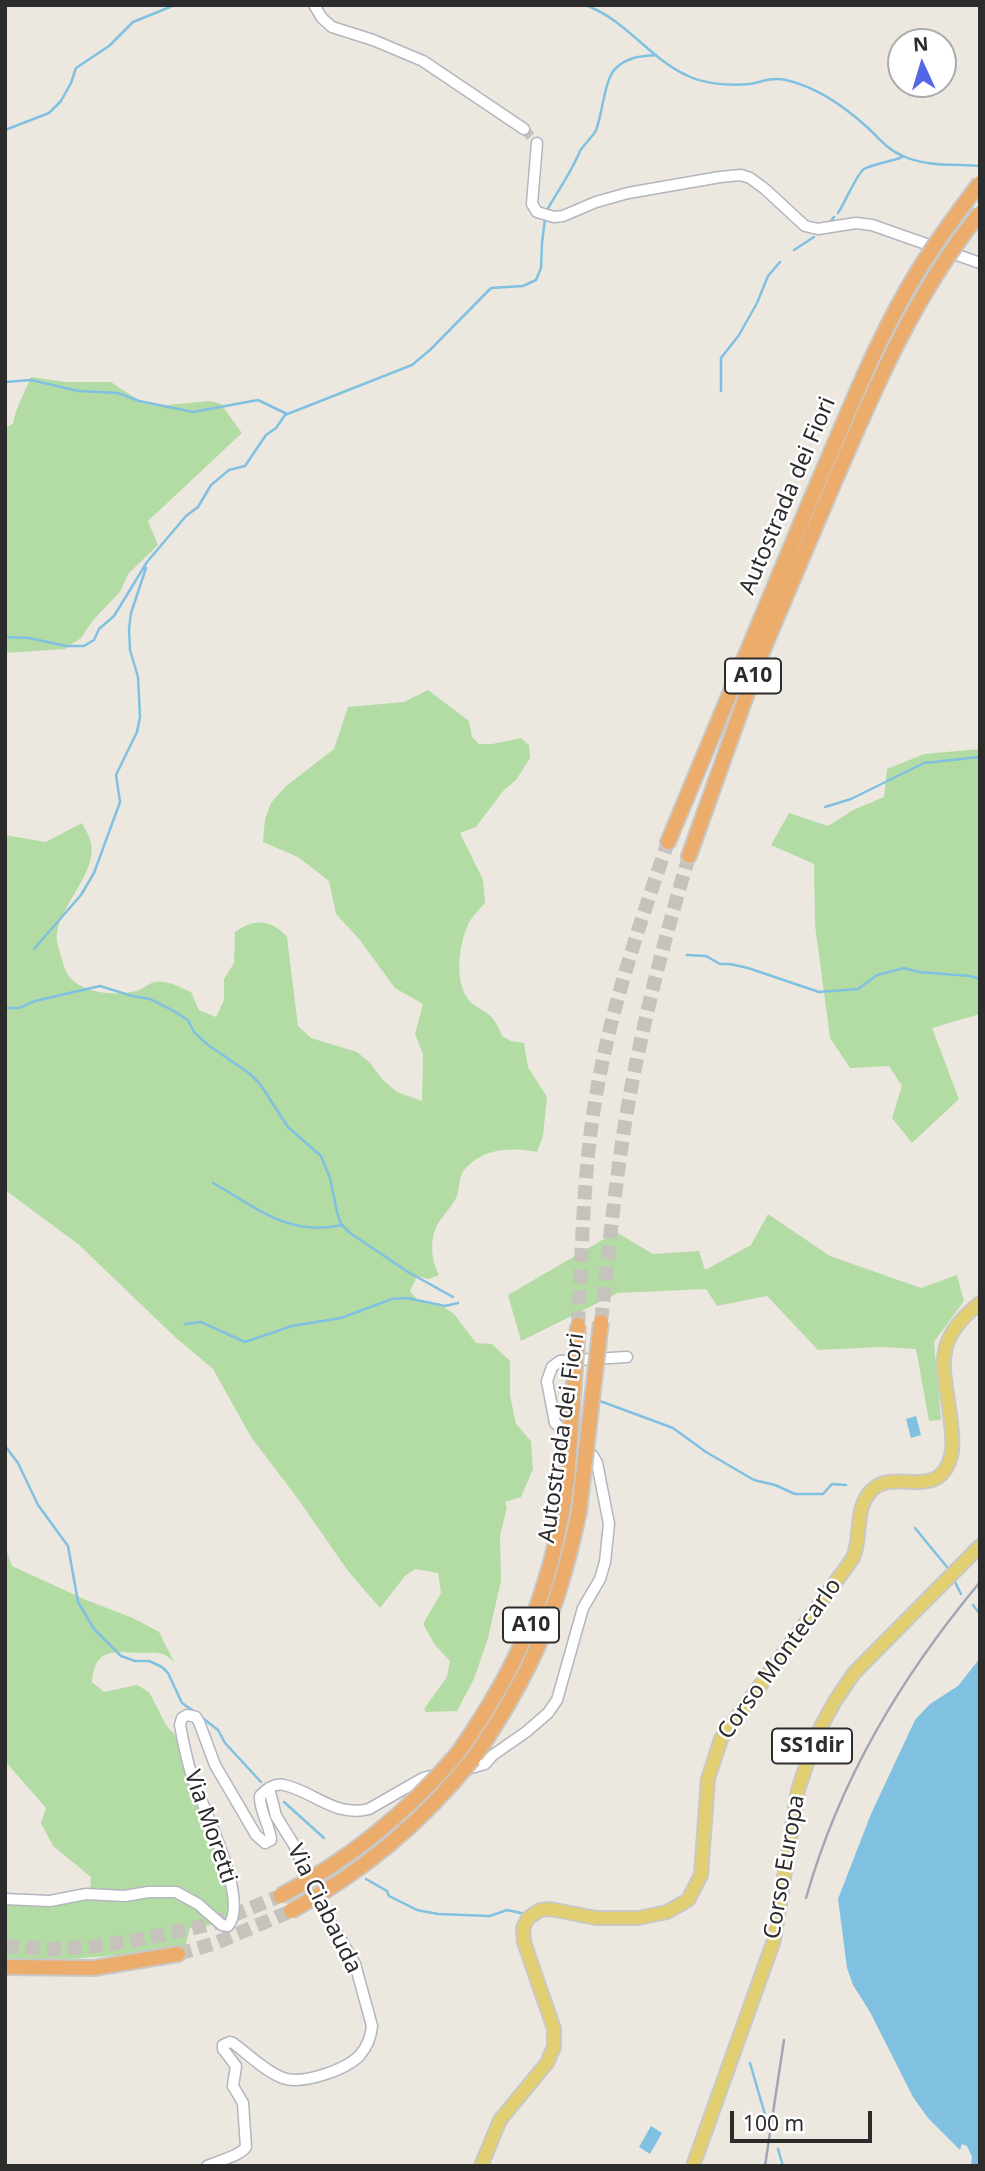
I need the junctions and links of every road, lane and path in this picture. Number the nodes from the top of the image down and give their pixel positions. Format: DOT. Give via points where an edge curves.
graph roads {
  1 [pos="314,5"];
  2 [pos="524,129"];
  3 [pos="537,143"];
  4 [pos="980,183"];
  5 [pos="980,213"];
  6 [pos="980,263"];
  7 [pos="820,497"];
  8 [pos="668,842"];
  9 [pos="689,856"];
  10 [pos="980,1303"];
  11 [pos="601,1322"];
  12 [pos="578,1325"];
  13 [pos="627,1357"];
  14 [pos="980,1546"];
  15 [pos="269,1788"];
  16 [pos="280,1896"];
  17 [pos="5,1899"];
  18 [pos="291,1911"];
  19 [pos="178,1954"];
  20 [pos="5,1967"];
  21 [pos="207,2166"];
  22 [pos="481,2166"];
  23 [pos="693,2166"];
  1 -- 2 [label="street" via="332,27 423,61"];
  3 -- 6 [label="street" via="532,204 537,212 554,217 628,193 741,175 750,177 805,226 872,225"];
  4 -- 7 [label="highway, Autostrada dei Fiori / A10, bridge" via="939,239 890,321"];
  5 -- 7 [label="highway, Autostrada dei Fiori / A10, bridge" via="917,305"];
  7 -- 8 [label="highway, Autostrada dei Fiori / A10"];
  7 -- 9 [label="highway, Autostrada dei Fiori / A10"];
  10 -- 22 [label="main road, Corso Montecarlo" via="954,1328 944,1352 953,1439 948,1463 928,1482 888,1482 871,1491 863,1505 853,1558 722,1739 709,1775 703,1866 692,1894 674,1910 651,1917 609,1919 550,1909 528,1918 523,1931 525,1949 554,2029 554,2046 547,2063 500,2120"];
  11 -- 18 [label="highway, Autostrada dei Fiori / A10, bridge" via="579,1512 563,1582 516,1694 474,1759 427,1812 351,1876"];
  12 -- 16 [label="highway, Autostrada dei Fiori / A10, bridge" via="566,1482 556,1545 526,1638 496,1696 458,1753 379,1832 326,1871"];
  13 -- 15 [label="street" via="560,1362 548,1374 555,1423 597,1463 609,1524 600,1579 583,1608 554,1705 479,1767 432,1775 369,1809 336,1808 285,1785"];
  14 -- 23 [label="main road, Corso Europa / SS1dir" via="863,1663 824,1718 804,1769 774,1940"];
  15 -- 17 [label="street, Via Moretti" via="259,1800 271,1835 265,1843 215,1765 199,1722 191,1715 182,1718 191,1773 233,1883 234,1912 228,1926 183,1894 168,1891 86,1894 50,1901"];
  15 -- 21 [label="street, Via Ciabauda" via="276,1816 355,1964 371,2035 357,2058 300,2080 279,2077 233,2043 223,2045 236,2066 233,2087 243,2104 246,2147 238,2155"];
  19 -- 20 [label="highway" via="94,1968"];
}
